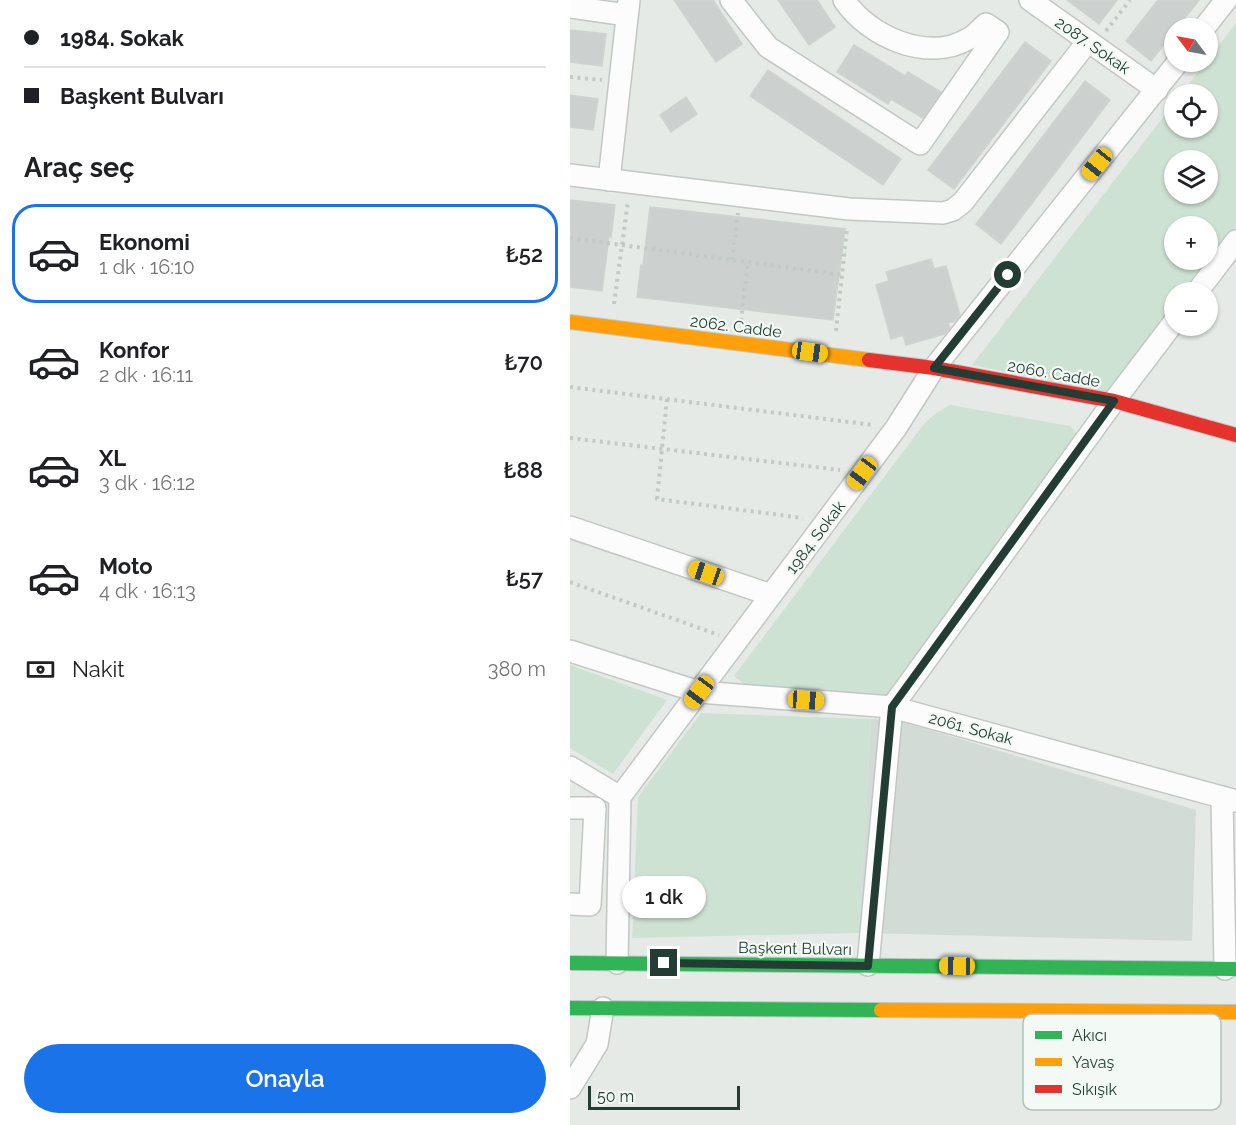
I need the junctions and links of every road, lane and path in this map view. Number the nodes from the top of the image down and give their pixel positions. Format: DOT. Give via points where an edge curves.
graph roads {
  1 [pos="732,0"];
  2 [pos="844,0"];
  3 [pos="1030,0"];
  4 [pos="1130,0"];
  5 [pos="1226,0"];
  6 [pos="570,8"];
  7 [pos="628,8"];
  8 [pos="1212,18"];
  9 [pos="1091,43"];
  10 [pos="1170,72"];
  11 [pos="570,77"];
  12 [pos="620,81"];
  13 [pos="1156,90"];
  14 [pos="570,175"];
  15 [pos="609,180"];
  16 [pos="630,182"];
  17 [pos="740,196"];
  18 [pos="849,210"];
  19 [pos="570,238"];
  20 [pos="1236,241"];
  21 [pos="622,245"];
  22 [pos="732,260"];
  23 [pos="748,262"];
  24 [pos="843,275"];
  25 [pos="1205,282"];
  26 [pos="570,321"];
  27 [pos="611,326"];
  28 [pos="1164,335"];
  29 [pos="739,343"];
  30 [pos="834,356"];
  31 [pos="934,368"];
  32 [pos="570,387"];
  33 [pos="667,399"];
  34 [pos="1114,401"];
  35 [pos="896,428"];
  36 [pos="1236,435"];
  37 [pos="570,438"];
  38 [pos="662,449"];
  39 [pos="862,473"];
  40 [pos="826,521"];
  41 [pos="570,527"];
  42 [pos="570,582"];
  43 [pos="771,595"];
  44 [pos="737,641"];
  45 [pos="570,651"];
  46 [pos="699,692"];
  47 [pos="892,707"];
  48 [pos="570,767"];
  49 [pos="620,797"];
  50 [pos="1229,799"];
  51 [pos="570,808"];
  52 [pos="570,904"];
  53 [pos="570,963"];
  54 [pos="617,963"];
  55 [pos="868,966"];
  56 [pos="1230,969"];
  57 [pos="570,1008"];
  58 [pos="603,1008"];
  59 [pos="1236,1012"];
  60 [pos="570,1088"];
  1 -- 2 [label="street" via="768,47 920,144 998,32 986,24 969,39 953,46 930,49 909,45 868,26"];
  3 -- 9 [label="street, 2087. Sokak"];
  4 -- 9 [label="path"];
  5 -- 8 [label="street"];
  6 -- 7 [label="street"];
  7 -- 12 [label="street"];
  9 -- 13 [label="street, 2087. Sokak"];
  9 -- 18 [label="street" via="953,210"];
  10 -- 13 [label="street, 1984. Sokak"];
  11 -- 12 [label="path"];
  12 -- 15 [label="street"];
  13 -- 31 [label="street, 1984. Sokak"];
  14 -- 15 [label="street"];
  15 -- 16 [label="street"];
  16 -- 17 [label="street"];
  16 -- 21 [label="path"];
  17 -- 18 [label="street"];
  17 -- 22 [label="path"];
  18 -- 24 [label="path"];
  19 -- 21 [label="path"];
  20 -- 25 [label="street"];
  21 -- 22 [label="path"];
  21 -- 27 [label="path"];
  22 -- 23 [label="path"];
  23 -- 24 [label="path"];
  23 -- 29 [label="path"];
  24 -- 30 [label="path"];
  26 -- 27 [label="main road, 2062. Cadde"];
  27 -- 29 [label="main road, 2062. Cadde"];
  28 -- 34 [label="street"];
  29 -- 30 [label="main road, 2062. Cadde"];
  30 -- 31 [label="main road, 2062. Cadde"];
  31 -- 34 [label="main road, 2060. Cadde"];
  31 -- 35 [label="street, 1984. Sokak"];
  32 -- 33 [label="path"];
  33 -- 35 [label="path"];
  33 -- 38 [label="path"];
  34 -- 36 [label="main road, 2060. Cadde"];
  34 -- 47 [label="street"];
  35 -- 39 [label="street, 1984. Sokak"];
  37 -- 38 [label="path"];
  38 -- 39 [label="path"];
  38 -- 40 [label="path" via="657,499"];
  39 -- 40 [label="street, 1984. Sokak"];
  40 -- 43 [label="street, 1984. Sokak"];
  41 -- 43 [label="street"];
  42 -- 44 [label="path"];
  43 -- 44 [label="street, 1984. Sokak"];
  44 -- 46 [label="street, 1984. Sokak"];
  45 -- 46 [label="street, 2061. Sokak"];
  46 -- 47 [label="street, 2061. Sokak"];
  46 -- 49 [label="street, 1984. Sokak"];
  47 -- 50 [label="street, 2061. Sokak"];
  47 -- 55 [label="street"];
  48 -- 49 [label="street"];
  49 -- 54 [label="street"];
  50 -- 56 [label="street"];
  51 -- 52 [label="street" via="595,808 590,904"];
  53 -- 54 [label="main road, Başkent Bulvarı"];
  54 -- 55 [label="main road, Başkent Bulvarı"];
  55 -- 56 [label="main road, Başkent Bulvarı"];
  57 -- 58 [label="main road"];
  58 -- 59 [label="main road"];
  58 -- 60 [label="street" via="597,1044"];
}
